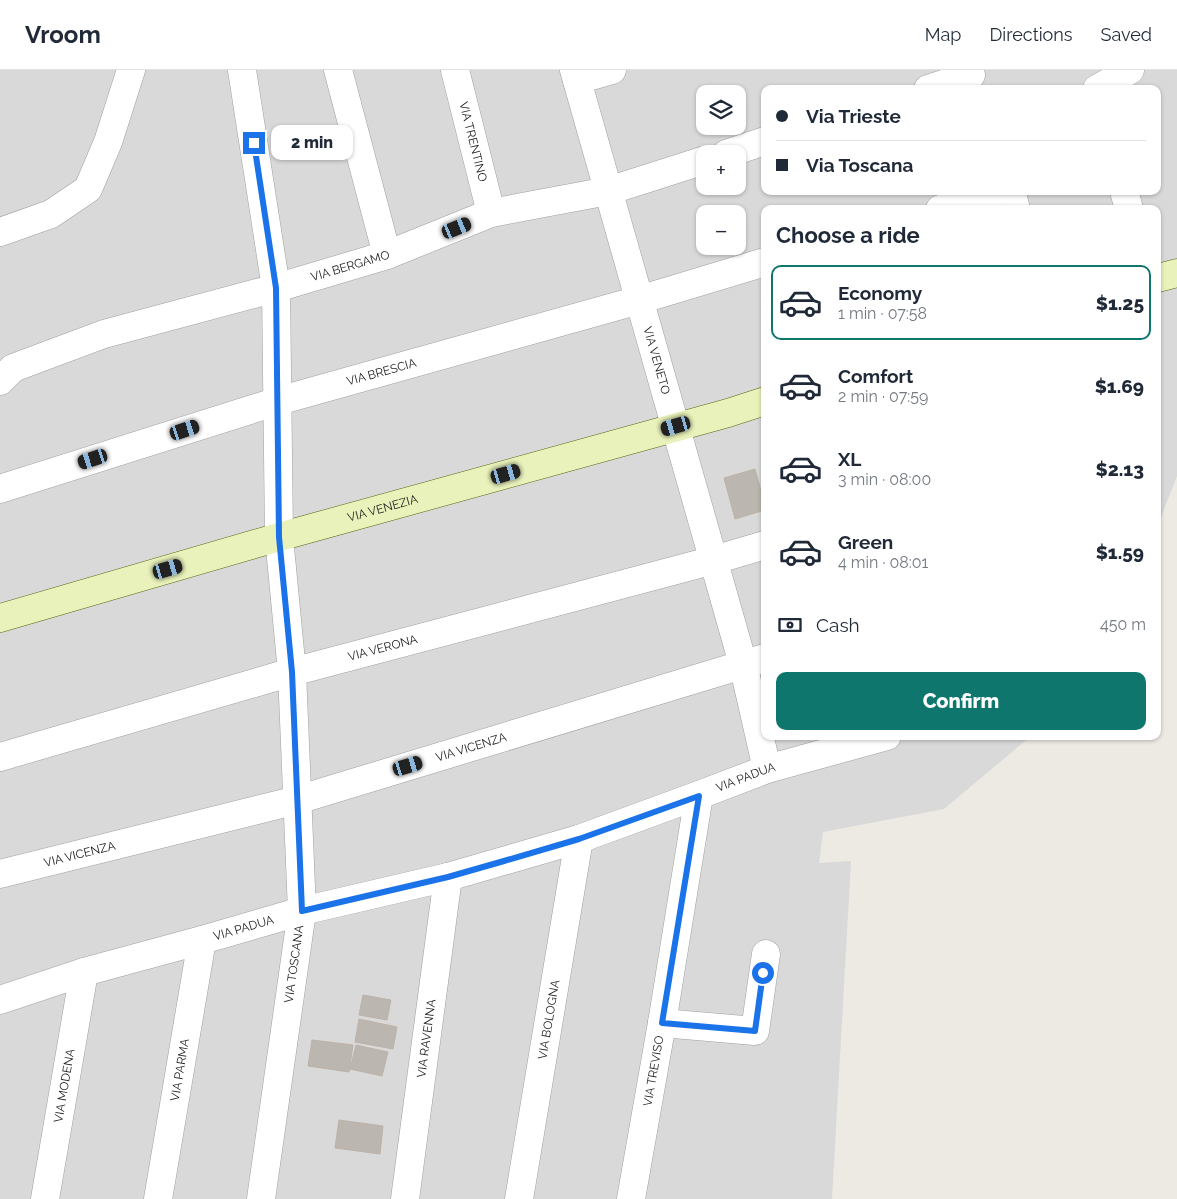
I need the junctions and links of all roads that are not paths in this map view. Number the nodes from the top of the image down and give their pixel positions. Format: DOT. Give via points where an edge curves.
graph roads {
  1 [pos="131,70"];
  2 [pos="242,70"];
  3 [pos="338,70"];
  4 [pos="455,70"];
  5 [pos="612,70"];
  6 [pos="1088,70"];
  7 [pos="1130,70"];
  8 [pos="575,75"];
  9 [pos="971,78"];
  10 [pos="944,85"];
  11 [pos="1094,85"];
  12 [pos="1103,85"];
  13 [pos="761,142"];
  14 [pos="746,147"];
  15 [pos="696,163"];
  16 [pos="608,191"];
  17 [pos="985,195"];
  18 [pos="953,205"];
  19 [pos="491,214"];
  20 [pos="0,232"];
  21 [pos="387,255"];
  22 [pos="761,263"];
  23 [pos="1177,273"];
  24 [pos="1161,277"];
  25 [pos="276,288"];
  26 [pos="639,300"];
  27 [pos="0,381"];
  28 [pos="278,401"];
  29 [pos="761,402"];
  30 [pos="676,426"];
  31 [pos="0,489"];
  32 [pos="279,537"];
  33 [pos="761,546"];
  34 [pos="714,560"];
  35 [pos="0,618"];
  36 [pos="754,661"];
  37 [pos="292,672"];
  38 [pos="761,724"];
  39 [pos="763,740"];
  40 [pos="873,740"];
  41 [pos="0,757"];
  42 [pos="766,769"];
  43 [pos="699,796"];
  44 [pos="297,800"];
  45 [pos="579,839"];
  46 [pos="0,874"];
  47 [pos="448,877"];
  48 [pos="302,911"];
  49 [pos="202,940"];
  50 [pos="766,954"];
  51 [pos="84,972"];
  52 [pos="0,1000"];
  53 [pos="662,1023"];
  54 [pos="46,1199"];
  55 [pos="158,1199"];
  56 [pos="261,1199"];
  57 [pos="405,1199"];
  58 [pos="519,1199"];
  59 [pos="631,1199"];
  1 -- 20 [label="street" via="108,142 88,188 51,214"];
  2 -- 25 [label="street, VIA TOSCANA"];
  3 -- 21 [label="street"];
  4 -- 19 [label="street, VIA TRENTINO"];
  5 -- 8 [label="street"];
  6 -- 11 [label="street"];
  7 -- 12 [label="street"];
  8 -- 16 [label="street, VIA VENETO"];
  9 -- 10 [label="street"];
  13 -- 14 [label="street"];
  15 -- 16 [label="street, VIA BERGAMO"];
  16 -- 19 [label="street, VIA BERGAMO"];
  16 -- 26 [label="street, VIA VENETO"];
  17 -- 18 [label="street"];
  19 -- 21 [label="street, VIA BERGAMO"];
  21 -- 25 [label="street, VIA BERGAMO"];
  22 -- 26 [label="street, VIA BRESCIA"];
  23 -- 24 [label="street"];
  25 -- 27 [label="street, VIA BERGAMO" via="104,334 13,368"];
  25 -- 28 [label="street, VIA TOSCANA"];
  26 -- 28 [label="street, VIA BRESCIA"];
  26 -- 30 [label="street, VIA VENETO"];
  28 -- 31 [label="street, VIA BRESCIA"];
  28 -- 32 [label="street, VIA TOSCANA"];
  29 -- 30 [label="street, VIA VENEZIA"];
  30 -- 32 [label="street, VIA VENEZIA"];
  30 -- 34 [label="street, VIA VENETO"];
  32 -- 35 [label="street, VIA VENEZIA"];
  32 -- 37 [label="street, VIA TOSCANA"];
  33 -- 34 [label="street, VIA VERONA"];
  34 -- 36 [label="street, VIA VENETO"];
  34 -- 37 [label="street, VIA VERONA"];
  36 -- 38 [label="street, VIA VENETO"];
  36 -- 44 [label="street, VIA VICENZA"];
  37 -- 41 [label="street, VIA VERONA"];
  37 -- 44 [label="street, VIA TOSCANA"];
  39 -- 42 [label="street, VIA VENETO"];
  40 -- 42 [label="street, VIA PADUA"];
  42 -- 43 [label="street, VIA PADUA"];
  43 -- 45 [label="street, VIA PADUA"];
  43 -- 53 [label="street, VIA TREVISO"];
  44 -- 46 [label="street, VIA VICENZA"];
  44 -- 48 [label="street, VIA TOSCANA"];
  45 -- 47 [label="street, VIA PADUA"];
  45 -- 58 [label="street, VIA BOLOGNA"];
  47 -- 48 [label="street, VIA PADUA"];
  47 -- 57 [label="street, VIA RAVENNA"];
  48 -- 49 [label="street, VIA PADUA"];
  48 -- 56 [label="street, VIA TOSCANA"];
  49 -- 51 [label="street, VIA PADUA"];
  49 -- 55 [label="street, VIA PARMA"];
  50 -- 53 [label="street" via="755,1031"];
  51 -- 52 [label="street, VIA PADUA"];
  51 -- 54 [label="street, VIA MODENA"];
  53 -- 59 [label="street, VIA TREVISO"];
}
